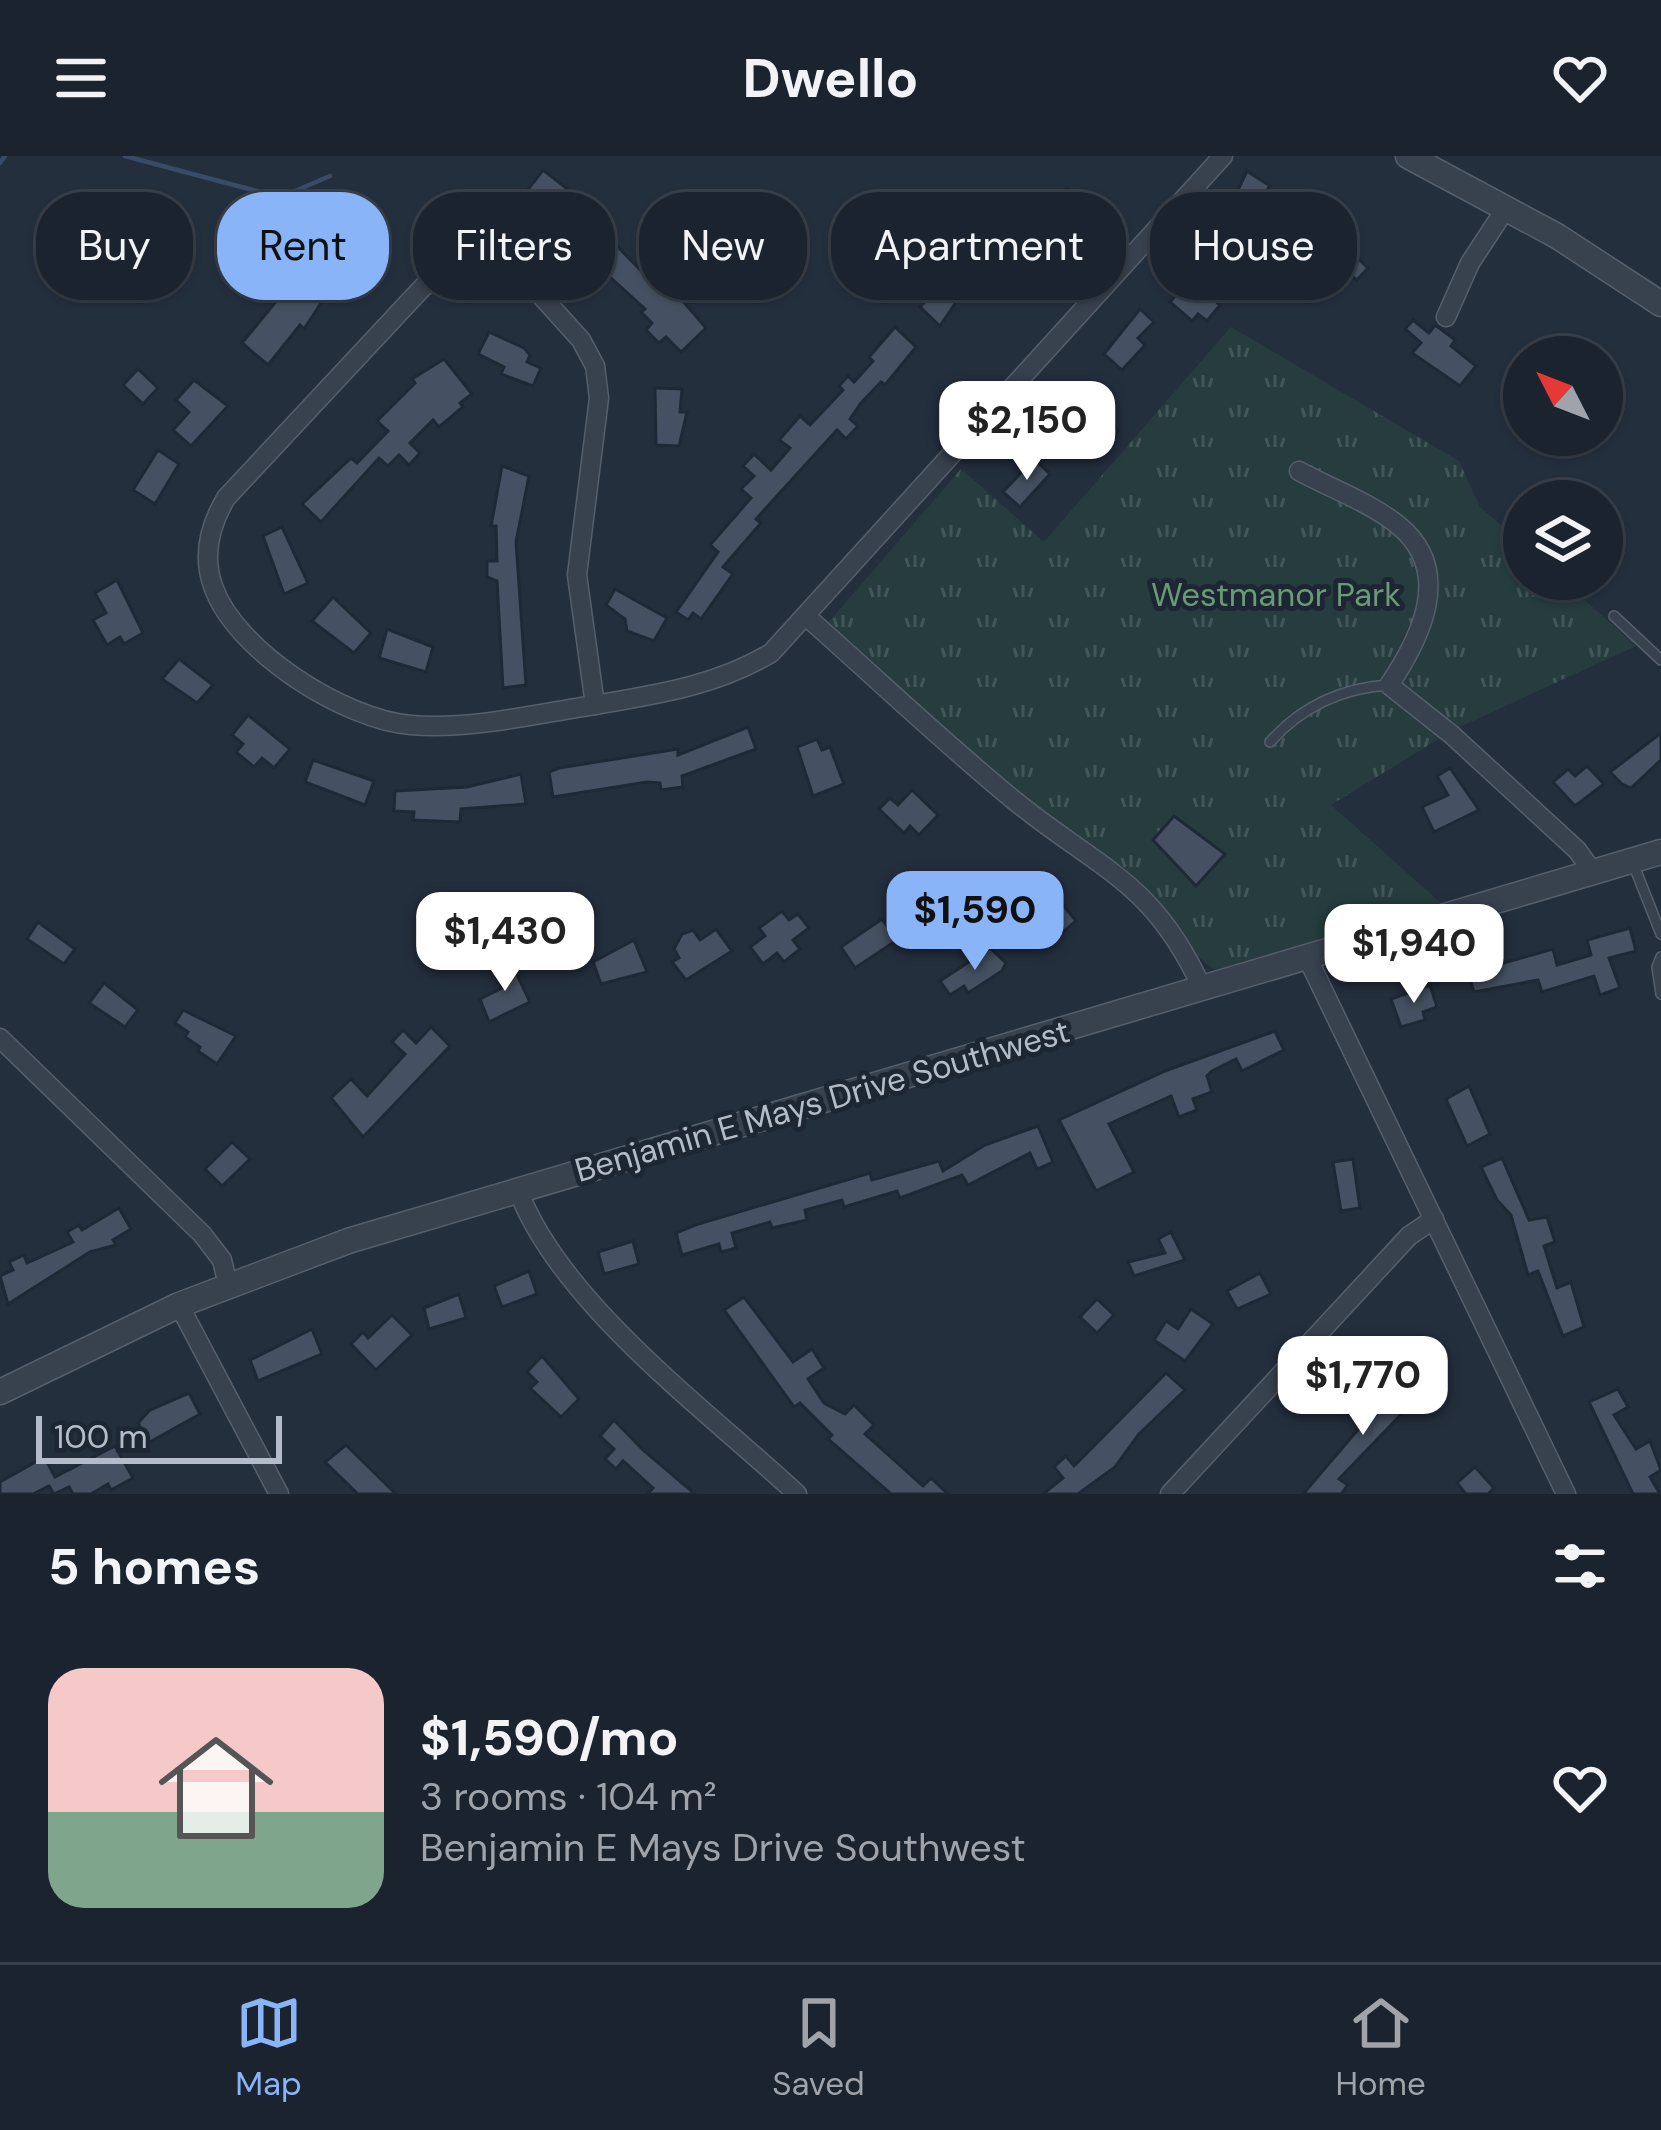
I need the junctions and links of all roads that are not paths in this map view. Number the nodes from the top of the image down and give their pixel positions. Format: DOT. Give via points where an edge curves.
graph roads {
  1 [pos="1222,156"];
  2 [pos="1408,156"];
  3 [pos="1505,208"];
  4 [pos="1661,304"];
  5 [pos="1446,316"];
  6 [pos="1299,471"];
  7 [pos="1614,616"];
  8 [pos="807,617"];
  9 [pos="1661,660"];
  10 [pos="1389,686"];
  11 [pos="595,705"];
  12 [pos="1270,742"];
  13 [pos="1661,852"];
  14 [pos="1632,861"];
  15 [pos="1593,872"];
  16 [pos="1661,898"];
  17 [pos="1644,899"];
  18 [pos="1661,934"];
  19 [pos="1307,957"];
  20 [pos="1661,957"];
  21 [pos="1202,988"];
  22 [pos="1661,994"];
  23 [pos="0,1038"];
  24 [pos="518,1190"];
  25 [pos="1434,1220"];
  26 [pos="228,1285"];
  27 [pos="179,1305"];
  28 [pos="0,1392"];
  29 [pos="279,1494"];
  30 [pos="797,1494"];
  31 [pos="1170,1494"];
  32 [pos="1566,1494"];
  1 -- 8 [label="street"];
  2 -- 3 [label="street"];
  3 -- 4 [label="street"];
  3 -- 5 [label="street"];
  6 -- 10 [label="street" via="1401,526 1424,565 1421,636"];
  7 -- 9 [label="lane"];
  8 -- 11 [label="street" via="771,653 730,676"];
  8 -- 21 [label="street" via="1017,802 1153,905"];
  10 -- 12 [label="lane" via="1324,700 1291,718"];
  10 -- 15 [label="street" via="1452,735"];
  11 -- 11 [label="street" via="444,726 366,716 292,675 232,619 212,585 208,539 226,498 423,287 456,267 491,264 525,278 595,366 599,398 578,575"];
  13 -- 14 [label="street, Benjamin E Mays Drive Southwest"];
  14 -- 15 [label="street, Benjamin E Mays Drive Southwest"];
  14 -- 17 [label="lane"];
  15 -- 19 [label="street, Benjamin E Mays Drive Southwest"];
  16 -- 17 [label="lane"];
  17 -- 18 [label="lane"];
  19 -- 21 [label="street, Benjamin E Mays Drive Southwest"];
  19 -- 25 [label="street"];
  20 -- 22 [label="lane"];
  21 -- 24 [label="street, Benjamin E Mays Drive Southwest"];
  23 -- 26 [label="street" via="202,1234 222,1260"];
  24 -- 26 [label="street, Benjamin E Mays Drive Southwest"];
  24 -- 30 [label="street" via="530,1221 596,1308"];
  25 -- 31 [label="street" via="1409,1236"];
  25 -- 32 [label="street"];
  26 -- 27 [label="street, Benjamin E Mays Drive Southwest"];
  27 -- 28 [label="street, Benjamin E Mays Drive Southwest"];
  27 -- 29 [label="street"];
}
